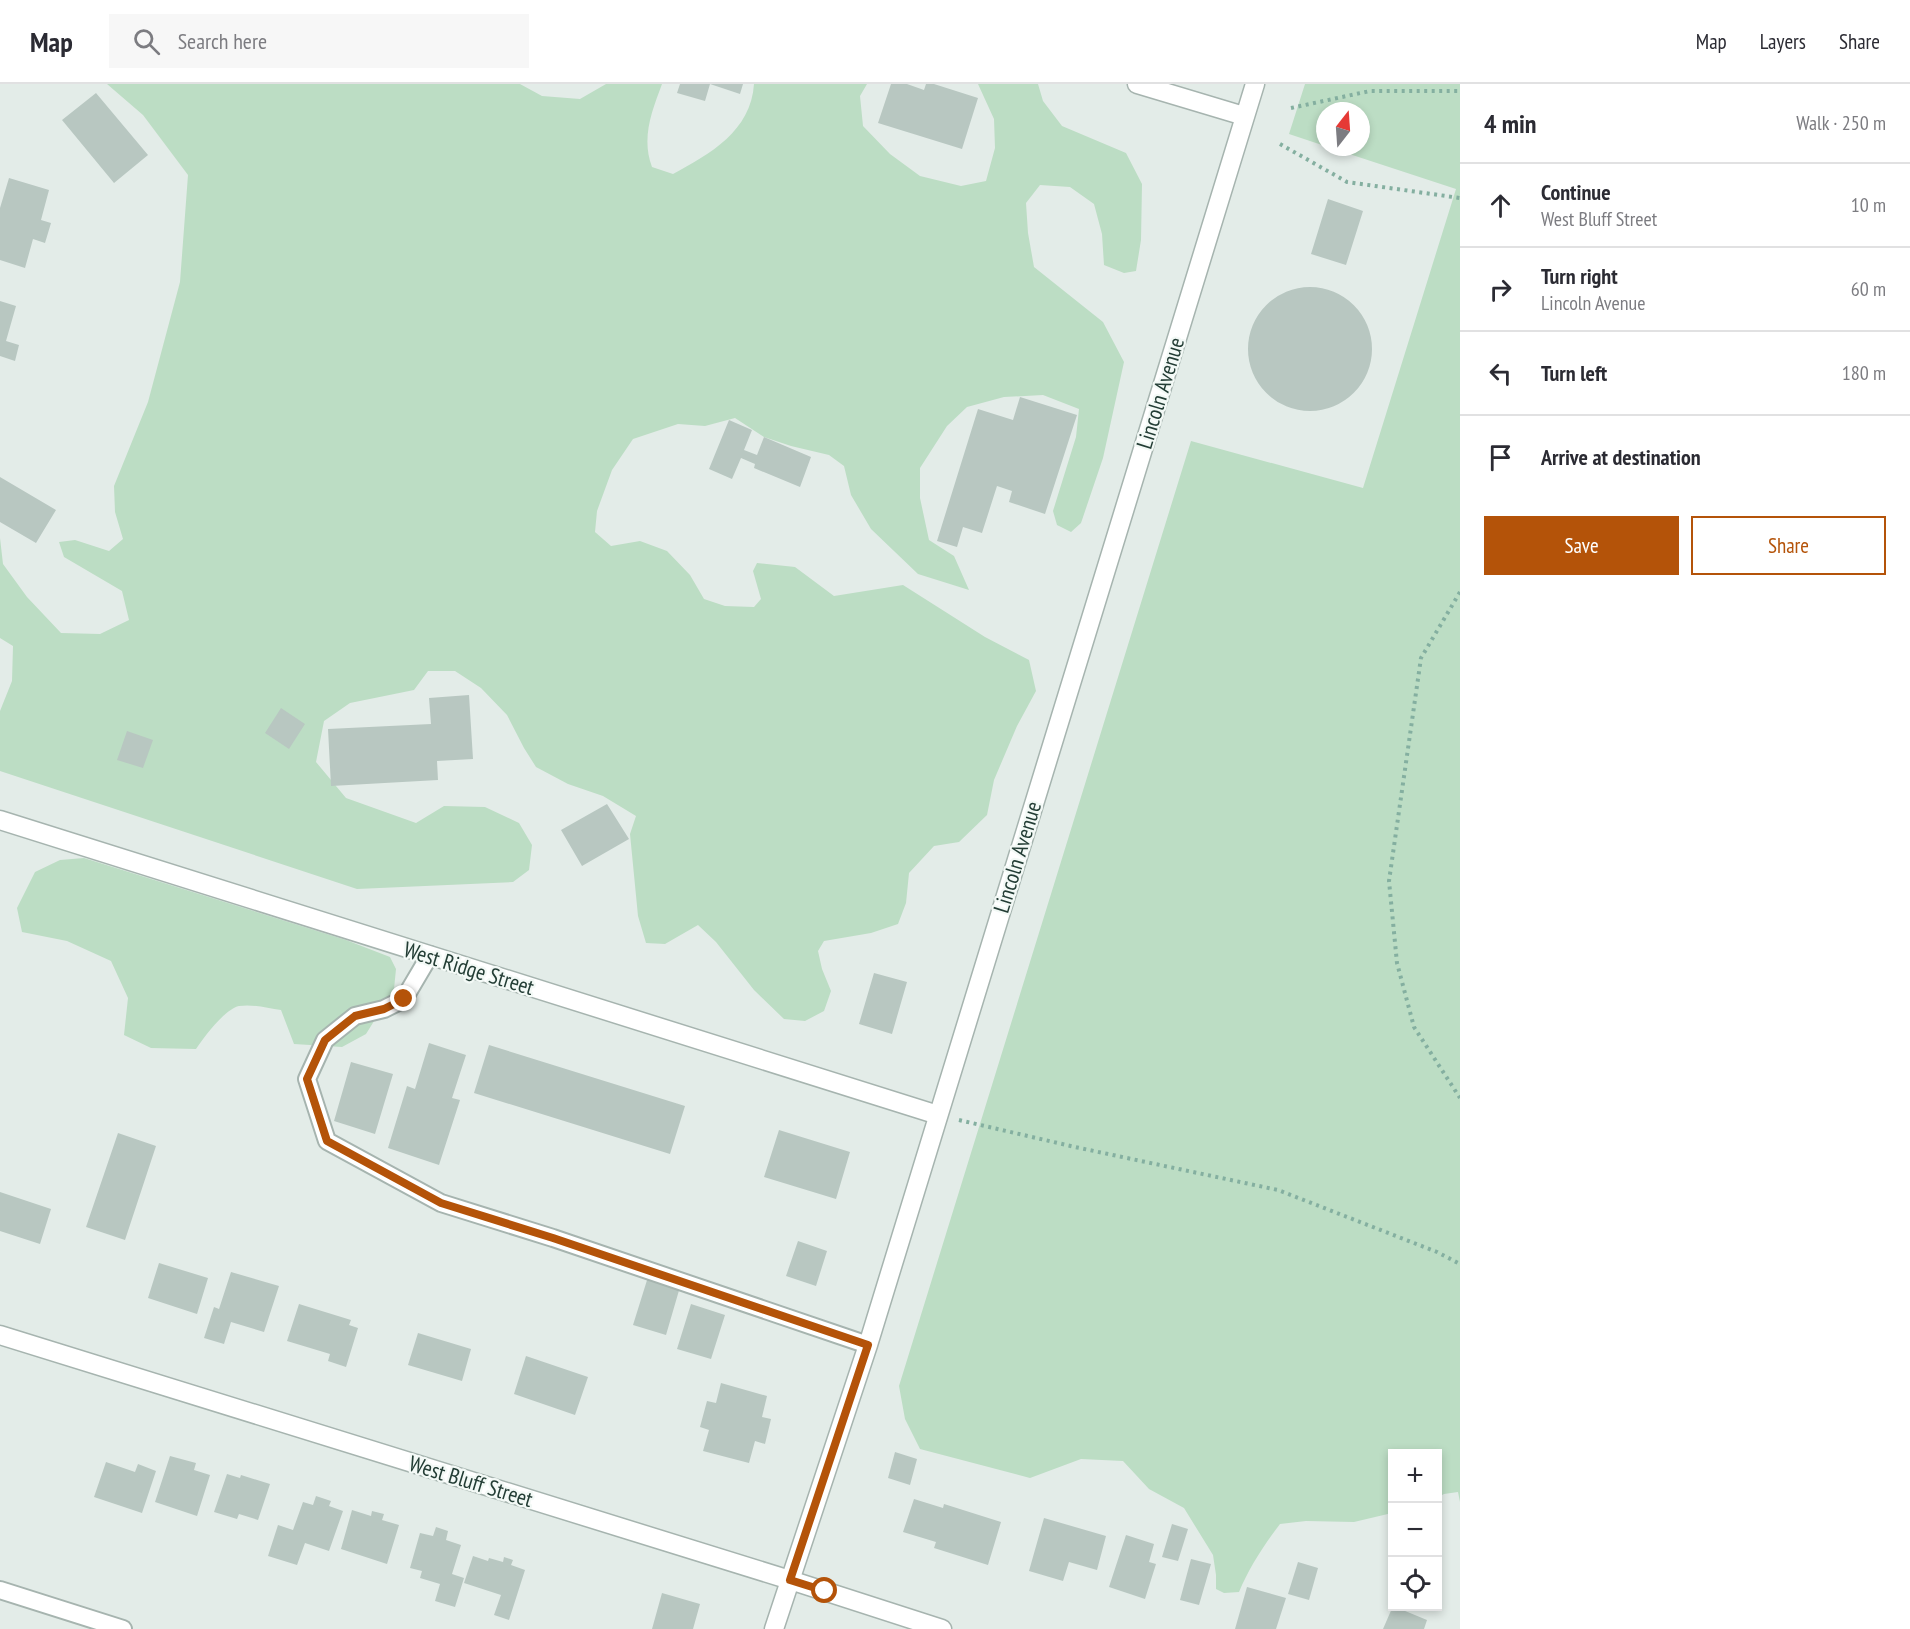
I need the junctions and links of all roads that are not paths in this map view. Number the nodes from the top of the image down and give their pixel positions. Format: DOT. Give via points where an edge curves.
graph roads {
  1 [pos="1137,84"];
  2 [pos="1255,84"];
  3 [pos="1244,116"];
  4 [pos="0,820"];
  5 [pos="430,956"];
  6 [pos="938,1115"];
  7 [pos="0,1335"];
  8 [pos="868,1345"];
  9 [pos="790,1580"];
  10 [pos="0,1590"];
  11 [pos="123,1629"];
  12 [pos="774,1629"];
  13 [pos="942,1629"];
  1 -- 3 [label="street"];
  2 -- 3 [label="street, Lincoln Avenue"];
  3 -- 6 [label="street, Lincoln Avenue"];
  4 -- 5 [label="street, West Ridge Street"];
  5 -- 6 [label="street, West Ridge Street"];
  5 -- 8 [label="lane" via="404,999 355,1016 325,1040 307,1079 327,1141 441,1203"];
  6 -- 8 [label="street, Lincoln Avenue"];
  7 -- 9 [label="street, West Bluff Street"];
  8 -- 9 [label="street, Lincoln Avenue"];
  9 -- 12 [label="street, Lincoln Avenue"];
  9 -- 13 [label="street, West Bluff Street"];
  10 -- 11 [label="lane"];
}
